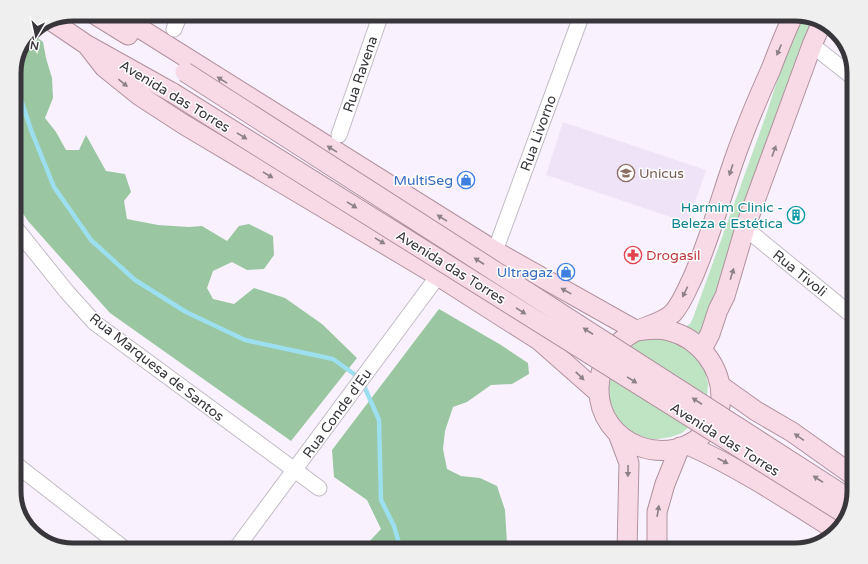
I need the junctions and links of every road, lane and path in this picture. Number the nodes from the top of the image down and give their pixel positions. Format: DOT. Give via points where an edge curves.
graph roads {
  1 [pos="105,21"];
  2 [pos="128,21"];
  3 [pos="177,21"];
  4 [pos="379,21"];
  5 [pos="579,21"];
  6 [pos="790,21"];
  7 [pos="56,24"];
  8 [pos="820,27"];
  9 [pos="174,28"];
  10 [pos="87,45"];
  11 [pos="812,45"];
  12 [pos="847,72"];
  13 [pos="339,135"];
  14 [pos="745,228"];
  15 [pos="21,235"];
  16 [pos="494,252"];
  17 [pos="438,276"];
  18 [pos="847,311"];
  19 [pos="636,331"];
  20 [pos="702,348"];
  21 [pos="718,378"];
  22 [pos="601,401"];
  23 [pos="618,434"];
  24 [pos="684,446"];
  25 [pos="21,468"];
  26 [pos="295,470"];
  27 [pos="847,471"];
  28 [pos="319,488"];
  29 [pos="847,497"];
  30 [pos="843,512"];
  31 [pos="831,528"];
  32 [pos="117,543"];
  33 [pos="240,543"];
  34 [pos="627,543"];
  35 [pos="657,543"];
  29 -- 1 [label="main road, Avenida das Torres, one-way, bridge"];
  16 -- 2 [label="main road, one-way"];
  3 -- 9 [label="street"];
  4 -- 13 [label="street, Rua Ravena"];
  5 -- 16 [label="street, Rua Livorno"];
  6 -- 19 [label="main road, one-way" via="749,121 687,290 672,314 664,320"];
  7 -- 10 [label="main road, Avenida das Torres"];
  8 -- 11 [label="main road"];
  10 -- 17 [label="main road, one-way" via="104,67 140,96"];
  10 -- 30 [label="main road, Avenida das Torres, one-way, bridge" via="173,93"];
  11 -- 12 [label="street"];
  14 -- 11 [label="main road, one-way"];
  14 -- 18 [label="street, Rua Tivoli"];
  20 -- 14 [label="main road, one-way" via="725,296"];
  15 -- 26 [label="street, Rua Marquesa de Santos" via="66,292 96,323"];
  19 -- 16 [label="main road, one-way"];
  17 -- 22 [label="main road, one-way" via="540,341"];
  17 -- 26 [label="street, Rua Conde d'Eu"];
  19 -- 20 [label="main road" via="653,328 670,330 685,336"];
  19 -- 22 [label="main road" via="612,349 604,362 600,378"];
  20 -- 21 [label="main road"];
  21 -- 24 [label="main road" via="721,404 715,421 703,435"];
  27 -- 21 [label="main road, one-way" via="792,432 756,411"];
  22 -- 23 [label="main road" via="607,420"];
  23 -- 24 [label="main road" via="630,443 651,450 666,451"];
  23 -- 34 [label="main road, one-way" via="628,463"];
  24 -- 31 [label="main road, one-way" via="730,464"];
  35 -- 24 [label="main road, one-way" via="657,512 665,484"];
  25 -- 32 [label="street"];
  26 -- 28 [label="street, Rua Marquesa de Santos"];
  26 -- 33 [label="street, Rua Conde d'Eu"];
}
